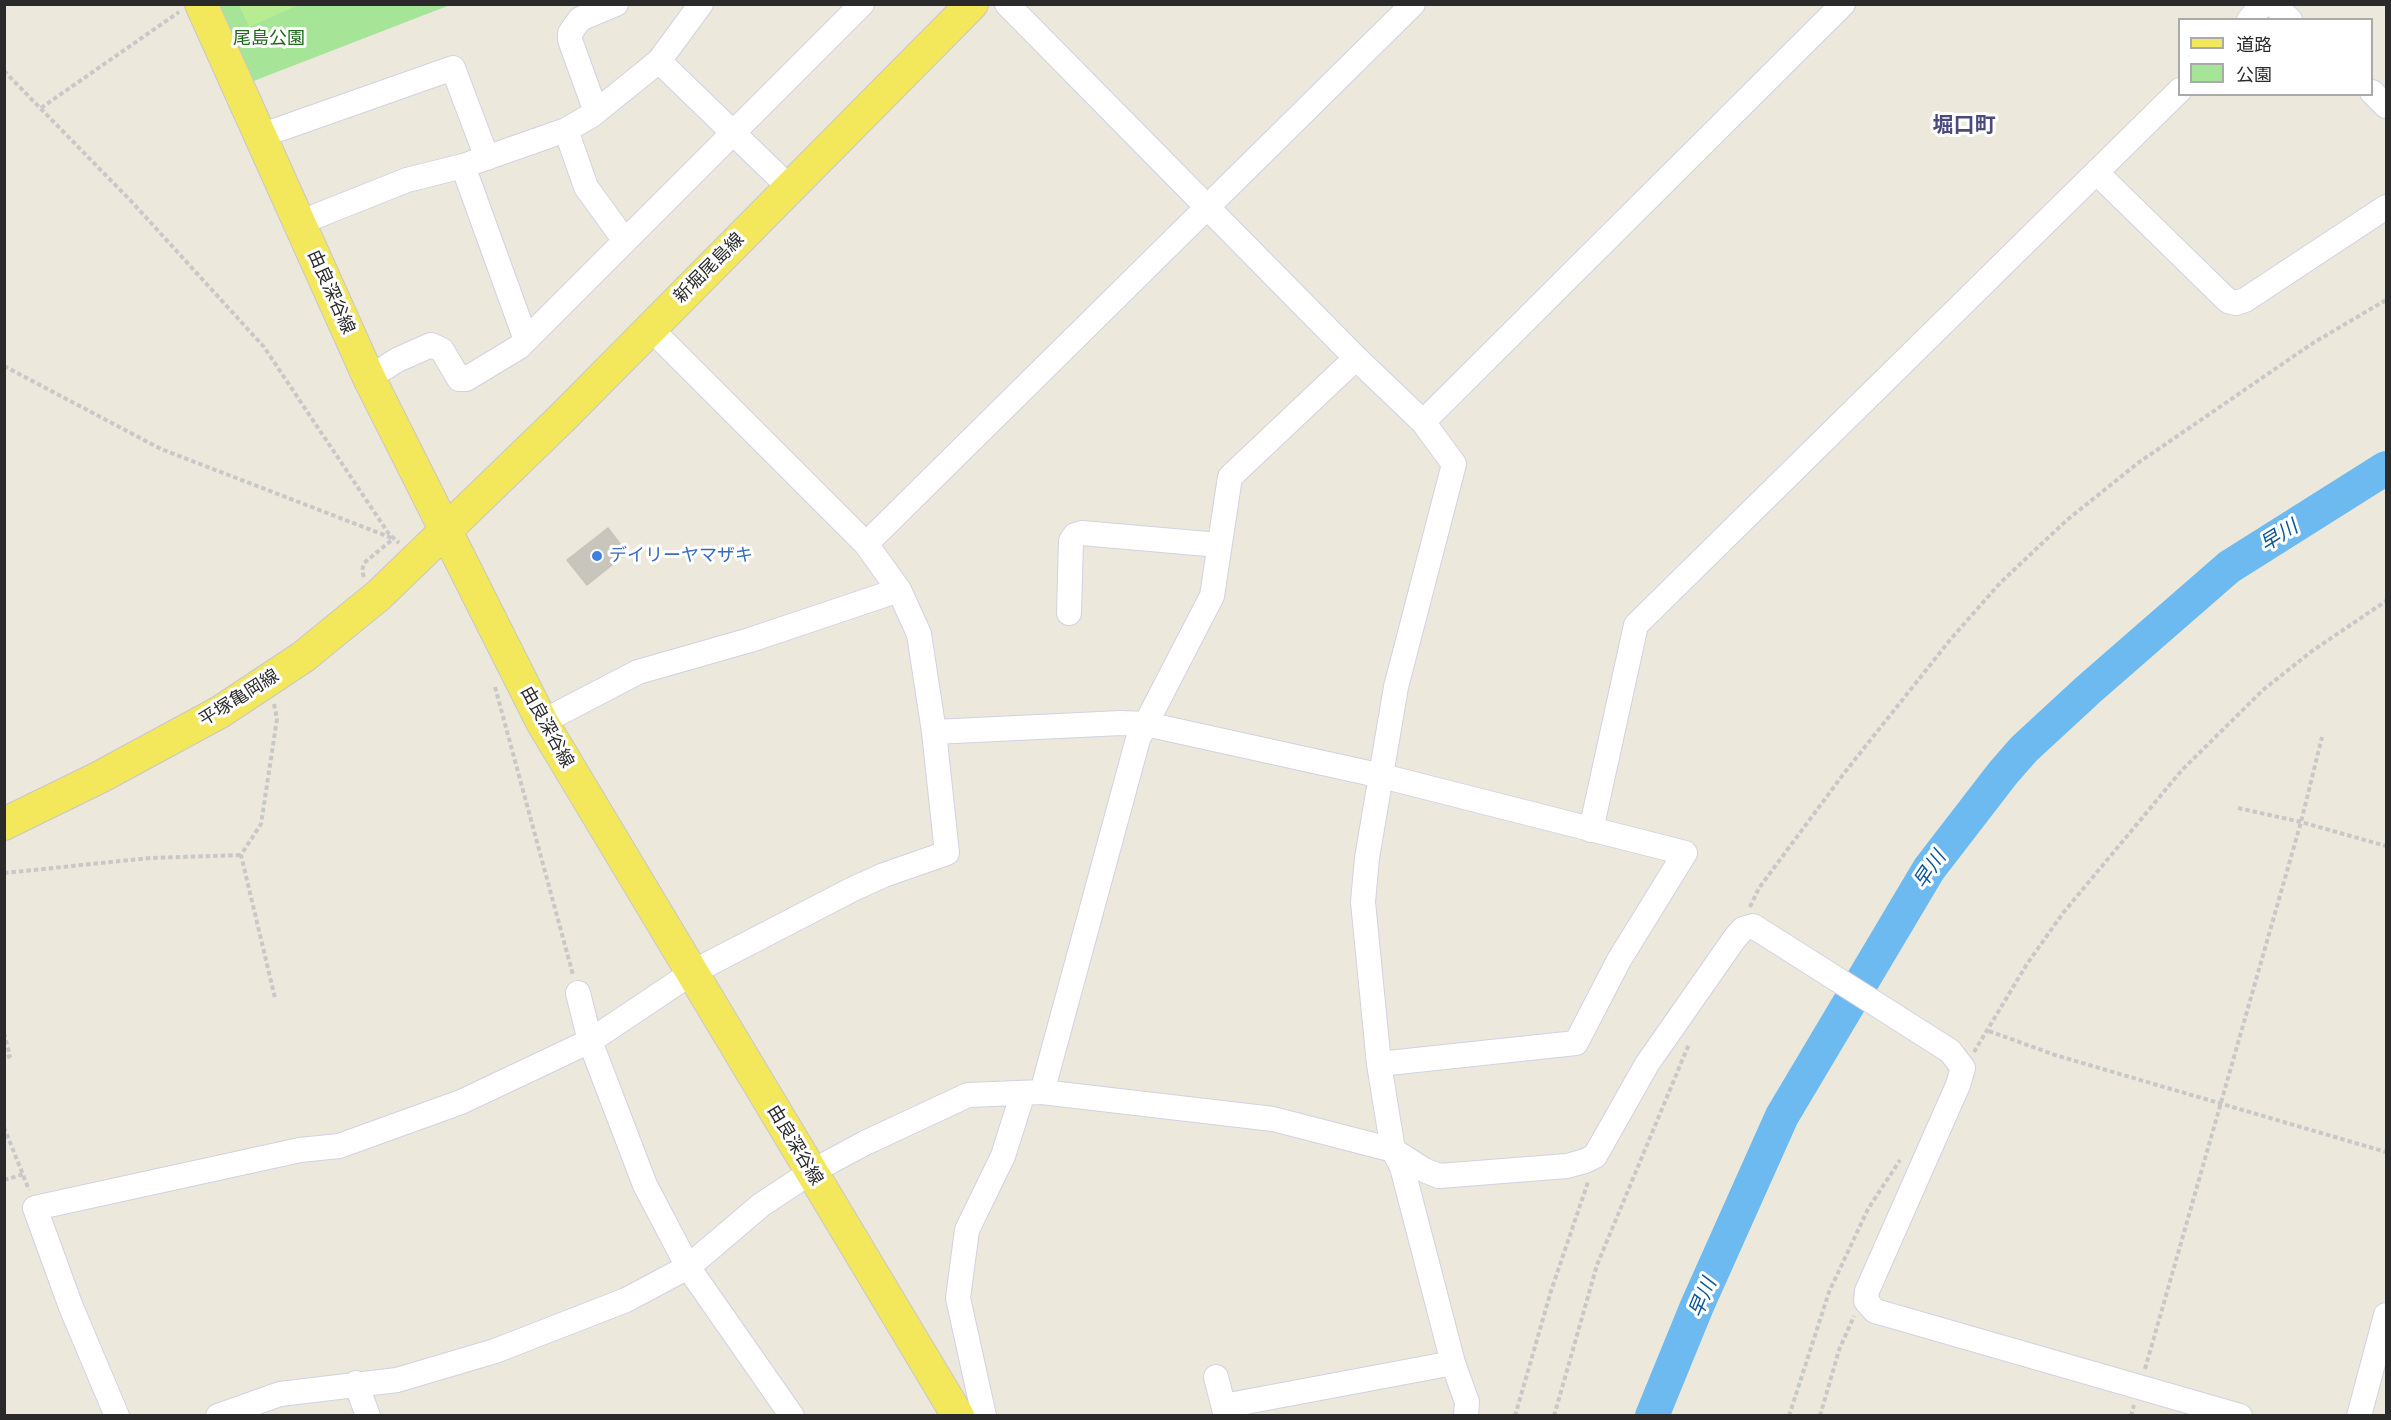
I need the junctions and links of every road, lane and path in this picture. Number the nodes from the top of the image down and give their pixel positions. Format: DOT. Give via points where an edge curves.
graph roads {
  1 [pos="616,4"];
  2 [pos="701,4"];
  3 [pos="862,4"];
  4 [pos="972,4"];
  5 [pos="1007,4"];
  6 [pos="1413,4"];
  7 [pos="1843,4"];
  8 [pos="2263,4"];
  9 [pos="2273,4"];
  10 [pos="190,8"];
  11 [pos="2251,18"];
  12 [pos="2288,18"];
  13 [pos="659,61"];
  14 [pos="4,71"];
  15 [pos="2178,92"];
  16 [pos="2373,93"];
  17 [pos="2386,105"];
  18 [pos="41,108"];
  19 [pos="596,112"];
  20 [pos="566,130"];
  21 [pos="733,133"];
  22 [pos="260,136"];
  23 [pos="487,158"];
  24 [pos="463,166"];
  25 [pos="2097,173"];
  26 [pos="790,188"];
  27 [pos="1209,207"];
  28 [pos="2386,207"];
  29 [pos="299,223"];
  30 [pos="625,241"];
  31 [pos="2386,300"];
  32 [pos="650,328"];
  33 [pos="526,340"];
  34 [pos="1356,358"];
  35 [pos="4,366"];
  36 [pos="369,378"];
  37 [pos="1423,422"];
  38 [pos="446,532"];
  39 [pos="394,538"];
  40 [pos="866,544"];
  41 [pos="1219,545"];
  42 [pos="402,546"];
  43 [pos="899,590"];
  44 [pos="2386,601"];
  45 [pos="1069,613"];
  46 [pos="264,684"];
  47 [pos="495,686"];
  48 [pos="542,722"];
  49 [pos="1146,724"];
  50 [pos="934,732"];
  51 [pos="2322,736"];
  52 [pos="1382,776"];
  53 [pos="2238,808"];
  54 [pos="2301,822"];
  55 [pos="4,824"];
  56 [pos="1591,830"];
  57 [pos="2386,846"];
  58 [pos="241,855"];
  59 [pos="4,873"];
  60 [pos="1759,888"];
  61 [pos="693,972"];
  62 [pos="578,993"];
  63 [pos="275,998"];
  64 [pos="1988,1030"];
  65 [pos="4,1033"];
  66 [pos="1694,1033"];
  67 [pos="590,1041"];
  68 [pos="4,1058"];
  69 [pos="1956,1059"];
  70 [pos="1379,1064"];
  71 [pos="1032,1092"];
  72 [pos="2222,1103"];
  73 [pos="4,1127"];
  74 [pos="1393,1150"];
  75 [pos="2386,1152"];
  76 [pos="1904,1154"];
  77 [pos="1595,1156"];
  78 [pos="811,1172"];
  79 [pos="24,1174"];
  80 [pos="4,1180"];
  81 [pos="35,1208"];
  82 [pos="688,1267"];
  83 [pos="1866,1301"];
  84 [pos="2386,1315"];
  85 [pos="2382,1346"];
  86 [pos="1453,1363"];
  87 [pos="1216,1377"];
  88 [pos="356,1383"];
  89 [pos="2139,1389"];
  90 [pos="1225,1411"];
  91 [pos="117,1416"];
  92 [pos="218,1416"];
  93 [pos="368,1416"];
  94 [pos="792,1416"];
  95 [pos="958,1416"];
  96 [pos="984,1416"];
  97 [pos="1466,1416"];
  98 [pos="1515,1416"];
  99 [pos="1554,1416"];
  100 [pos="1790,1416"];
  101 [pos="1821,1416"];
  102 [pos="2240,1416"];
  103 [pos="2359,1416"];
  1 -- 19 [label="street" via="580,19 570,33"];
  2 -- 13 [label="street"];
  3 -- 21 [label="street"];
  4 -- 26 [label="main road, 新堀尾島線"];
  5 -- 27 [label="street"];
  6 -- 27 [label="street"];
  7 -- 37 [label="street"];
  8 -- 11 [label="street"];
  9 -- 12 [label="street"];
  10 -- 18 [label="path"];
  10 -- 22 [label="main road, 由良深谷線"];
  13 -- 19 [label="street"];
  13 -- 21 [label="street"];
  14 -- 18 [label="path"];
  15 -- 25 [label="street"];
  16 -- 17 [label="street"];
  18 -- 39 [label="path" via="264,347"];
  19 -- 20 [label="street"];
  20 -- 23 [label="street"];
  20 -- 30 [label="street" via="586,187"];
  21 -- 26 [label="street"];
  21 -- 30 [label="street"];
  22 -- 23 [label="street" via="453,68"];
  22 -- 29 [label="main road, 由良深谷線"];
  23 -- 24 [label="street"];
  24 -- 29 [label="street" via="407,180"];
  24 -- 33 [label="street"];
  25 -- 28 [label="street" via="2228,301 2236,303"];
  25 -- 56 [label="street" via="1636,625"];
  26 -- 32 [label="main road, 新堀尾島線"];
  27 -- 34 [label="street"];
  27 -- 40 [label="street"];
  29 -- 36 [label="main road, 由良深谷線"];
  30 -- 33 [label="street"];
  31 -- 60 [label="path" via="2242,389 2138,463 2067,520 2000,583 1950,640"];
  32 -- 38 [label="main road, 新堀尾島線"];
  32 -- 40 [label="street"];
  33 -- 36 [label="street" via="466,379 459,379 442,350 431,345"];
  34 -- 37 [label="street"];
  34 -- 41 [label="street" via="1230,477"];
  35 -- 39 [label="path" via="161,449"];
  36 -- 38 [label="main road, 由良深谷線"];
  37 -- 52 [label="street" via="1454,464 1396,687"];
  38 -- 46 [label="main road, 平塚亀岡線" via="379,595"];
  38 -- 48 [label="main road, 由良深谷線"];
  39 -- 42 [label="path"];
  40 -- 43 [label="street"];
  41 -- 45 [label="street" via="1076,535 1071,542"];
  41 -- 49 [label="street" via="1212,596"];
  43 -- 48 [label="street" via="750,640 638,672"];
  43 -- 50 [label="street" via="919,634"];
  44 -- 64 [label="path" via="2320,645 2263,690 2182,770 2063,913"];
  46 -- 55 [label="main road, 平塚亀岡線" via="170,739"];
  46 -- 58 [label="path" via="277,718 261,824"];
  47 -- 62 [label="path"];
  48 -- 61 [label="main road, 由良深谷線"];
  49 -- 50 [label="street"];
  49 -- 52 [label="street"];
  49 -- 71 [label="street" via="1138,739"];
  50 -- 61 [label="street" via="947,853 853,889"];
  51 -- 54 [label="path"];
  52 -- 56 [label="street"];
  52 -- 70 [label="street" via="1363,902"];
  53 -- 54 [label="path"];
  54 -- 57 [label="path"];
  54 -- 72 [label="path"];
  56 -- 70 [label="street" via="1685,853 1619,960 1576,1043"];
  58 -- 59 [label="path" via="150,858"];
  58 -- 63 [label="path"];
  61 -- 67 [label="street"];
  61 -- 78 [label="main road, 由良深谷線"];
  62 -- 67 [label="street"];
  64 -- 69 [label="path"];
  64 -- 72 [label="path" via="2055,1055"];
  65 -- 68 [label="path" via="10,1056"];
  66 -- 99 [label="path" via="1597,1265"];
  67 -- 81 [label="street" via="460,1102 339,1146 288,1152"];
  67 -- 82 [label="street" via="645,1185"];
  69 -- 77 [label="street" via="1753,926 1743,929 1735,938 1647,1064"];
  69 -- 83 [label="street" via="1951,1102 1867,1291"];
  70 -- 74 [label="street"];
  71 -- 74 [label="street" via="1273,1119"];
  71 -- 78 [label="street" via="968,1095"];
  71 -- 96 [label="street" via="967,1230 958,1298"];
  72 -- 75 [label="path"];
  72 -- 89 [label="path"];
  73 -- 79 [label="path"];
  74 -- 77 [label="street" via="1440,1176 1567,1166"];
  74 -- 86 [label="street" via="1402,1167"];
  76 -- 100 [label="path" via="1868,1209 1829,1292"];
  77 -- 98 [label="path"];
  78 -- 82 [label="street" via="761,1205"];
  78 -- 95 [label="main road, 由良深谷線"];
  79 -- 80 [label="path"];
  79 -- 81 [label="path"];
  81 -- 91 [label="street"];
  82 -- 88 [label="street" via="626,1300 495,1351 397,1380"];
  82 -- 94 [label="street"];
  83 -- 89 [label="street" via="1875,1311 1891,1317"];
  83 -- 101 [label="path" via="1839,1350"];
  84 -- 85 [label="street"];
  85 -- 103 [label="street"];
  86 -- 90 [label="street"];
  86 -- 97 [label="street" via="1467,1402"];
  87 -- 90 [label="street"];
  88 -- 92 [label="street" via="280,1394"];
  88 -- 93 [label="street"];
  89 -- 102 [label="street"];
}
